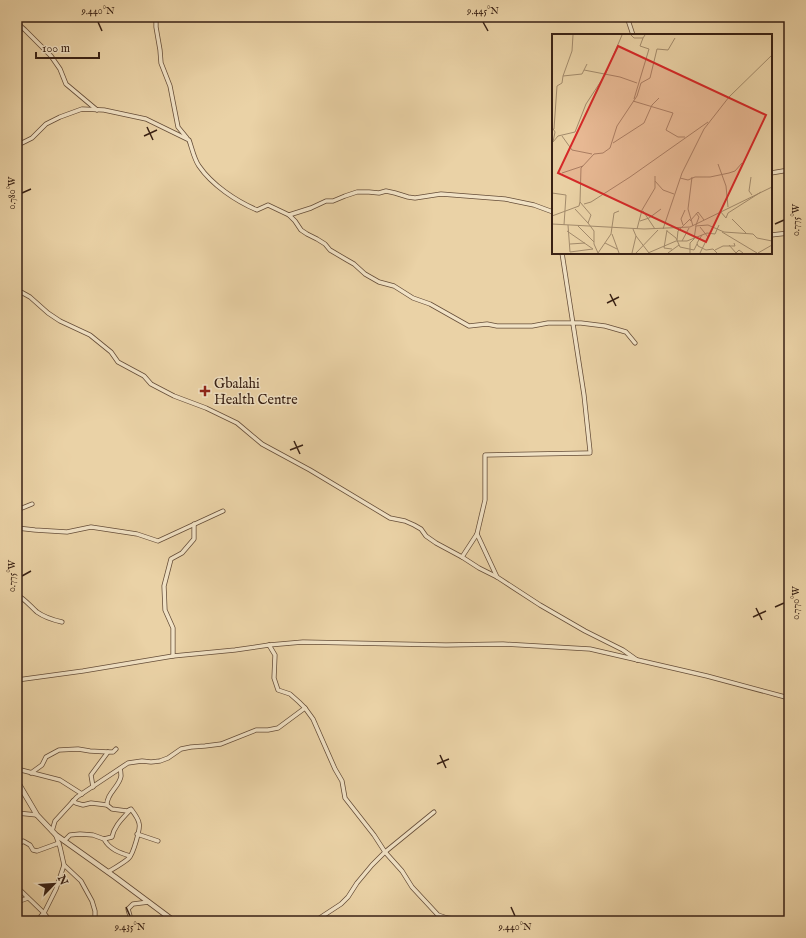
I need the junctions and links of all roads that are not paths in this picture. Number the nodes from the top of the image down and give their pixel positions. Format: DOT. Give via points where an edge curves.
graph roads {
  1 [pos="156,17"];
  2 [pos="627,17"];
  3 [pos="17,23"];
  4 [pos="633,34"];
  5 [pos="97,110"];
  6 [pos="188,140"];
  7 [pos="17,144"];
  8 [pos="789,170"];
  9 [pos="772,173"];
  10 [pos="552,212"];
  11 [pos="289,215"];
  12 [pos="789,233"];
  13 [pos="772,236"];
  14 [pos="562,254"];
  15 [pos="17,291"];
  16 [pos="573,323"];
  17 [pos="635,343"];
  18 [pos="32,504"];
  19 [pos="17,510"];
  20 [pos="223,511"];
  21 [pos="194,524"];
  22 [pos="17,528"];
  23 [pos="477,534"];
  24 [pos="462,557"];
  25 [pos="497,577"];
  26 [pos="17,595"];
  27 [pos="62,622"];
  28 [pos="269,645"];
  29 [pos="173,656"];
  30 [pos="638,661"];
  31 [pos="17,680"];
  32 [pos="789,698"];
  33 [pos="305,708"];
  34 [pos="116,749"];
  35 [pos="108,752"];
  36 [pos="17,769"];
  37 [pos="120,769"];
  38 [pos="31,774"];
  39 [pos="17,781"];
  40 [pos="93,787"];
  41 [pos="82,794"];
  42 [pos="73,801"];
  43 [pos="107,805"];
  44 [pos="131,810"];
  45 [pos="434,812"];
  46 [pos="17,813"];
  47 [pos="37,815"];
  48 [pos="52,831"];
  49 [pos="137,834"];
  50 [pos="56,835"];
  51 [pos="104,839"];
  52 [pos="64,841"];
  53 [pos="158,841"];
  54 [pos="59,843"];
  55 [pos="17,846"];
  56 [pos="385,852"];
  57 [pos="130,856"];
  58 [pos="64,864"];
  59 [pos="108,872"];
  60 [pos="17,887"];
  61 [pos="28,898"];
  62 [pos="17,902"];
  63 [pos="149,902"];
  64 [pos="44,913"];
  65 [pos="40,921"];
  66 [pos="50,921"];
  67 [pos="95,921"];
  68 [pos="126,921"];
  69 [pos="174,921"];
  70 [pos="315,921"];
  71 [pos="470,921"];
  1 -- 6 [label="street" via="161,62 170,86 178,127"];
  2 -- 4 [label="street"];
  3 -- 5 [label="street" via="51,56 66,84"];
  5 -- 6 [label="street" via="146,119"];
  5 -- 7 [label="street" via="82,109 60,117 46,124 32,138"];
  6 -- 11 [label="street" via="199,166 212,181 233,197 257,210 268,205"];
  8 -- 9 [label="street"];
  10 -- 11 [label="street" via="505,199 441,194 415,198 386,191 379,194 357,192"];
  11 -- 16 [label="street" via="301,230 325,244 365,274 378,282 394,286 469,326"];
  12 -- 13 [label="street"];
  14 -- 16 [label="street"];
  15 -- 24 [label="street" via="30,297 60,321 90,335 111,352 118,362 144,376 152,384 237,423 262,444 390,518 414,525 426,536"];
  16 -- 17 [label="street" via="605,326 626,332"];
  16 -- 23 [label="street" via="590,452 485,455 485,500"];
  18 -- 19 [label="street"];
  20 -- 21 [label="street"];
  21 -- 22 [label="street" via="158,541 137,534 91,527 66,532"];
  21 -- 29 [label="street" via="194,539 182,553 171,559 164,586 165,610 173,628"];
  23 -- 24 [label="street"];
  23 -- 25 [label="street"];
  24 -- 25 [label="street"];
  25 -- 30 [label="street" via="540,605 623,650"];
  26 -- 27 [label="street" via="38,613"];
  28 -- 29 [label="street"];
  28 -- 30 [label="street" via="302,642 503,644 582,648"];
  28 -- 33 [label="street" via="275,655 274,678 278,690 290,694"];
  29 -- 31 [label="street"];
  30 -- 32 [label="street"];
  33 -- 37 [label="street" via="278,728 256,730 221,744 181,749 160,761 128,763"];
  33 -- 56 [label="street" via="320,732 342,782 345,798"];
  34 -- 35 [label="street"];
  35 -- 38 [label="street" via="59,750 46,757 42,765"];
  35 -- 40 [label="street" via="91,775"];
  36 -- 38 [label="street"];
  37 -- 40 [label="street"];
  37 -- 43 [label="street" via="121,776 106,800"];
  38 -- 41 [label="street" via="60,780"];
  39 -- 47 [label="street"];
  40 -- 41 [label="street"];
  41 -- 42 [label="street"];
  42 -- 43 [label="street" via="83,805"];
  42 -- 48 [label="street" via="55,821"];
  43 -- 44 [label="street" via="112,809"];
  44 -- 49 [label="street" via="139,822"];
  44 -- 51 [label="street" via="119,822 112,837"];
  45 -- 56 [label="street"];
  46 -- 47 [label="street"];
  47 -- 48 [label="street"];
  48 -- 50 [label="street"];
  49 -- 53 [label="street"];
  49 -- 57 [label="street"];
  50 -- 52 [label="street"];
  50 -- 54 [label="street"];
  51 -- 52 [label="street" via="80,834 70,835"];
  51 -- 57 [label="street" via="117,852"];
  52 -- 59 [label="street"];
  54 -- 55 [label="street" via="37,851 23,842"];
  54 -- 58 [label="street"];
  56 -- 70 [label="street" via="341,904"];
  56 -- 71 [label="street" via="438,915"];
  57 -- 59 [label="street"];
  58 -- 64 [label="street" via="56,889"];
  58 -- 67 [label="street" via="85,888 94,906"];
  59 -- 63 [label="street"];
  60 -- 61 [label="street"];
  61 -- 62 [label="street"];
  61 -- 64 [label="street"];
  63 -- 68 [label="street" via="133,904 128,909 130,916"];
  63 -- 69 [label="street"];
  64 -- 65 [label="street"];
  64 -- 66 [label="street"];
}
